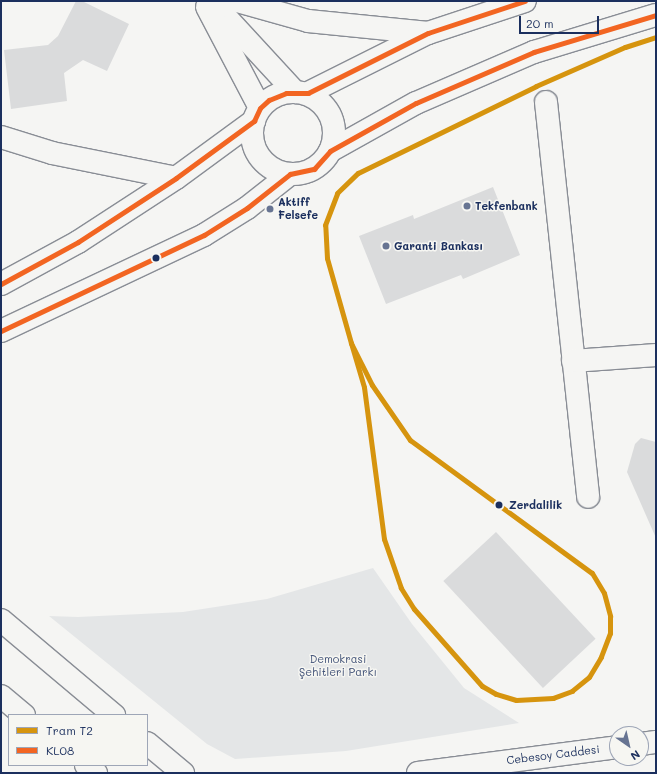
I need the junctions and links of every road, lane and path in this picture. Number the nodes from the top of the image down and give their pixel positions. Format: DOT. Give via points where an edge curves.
graph roads {
  1 [pos="204,1"];
  2 [pos="210,1"];
  3 [pos="237,1"];
  4 [pos="525,1"];
  5 [pos="656,14"];
  6 [pos="428,33"];
  7 [pos="302,93"];
  8 [pos="546,102"];
  9 [pos="257,115"];
  10 [pos="1,137"];
  11 [pos="330,152"];
  12 [pos="290,174"];
  13 [pos="176,178"];
  14 [pos="1,284"];
  15 [pos="1,331"];
  16 [pos="656,355"];
  17 [pos="573,361"];
  18 [pos="588,497"];
  19 [pos="1,620"];
  20 [pos="1,696"];
  21 [pos="23,714"];
  22 [pos="113,714"];
  23 [pos="148,744"];
  24 [pos="609,748"];
  25 [pos="87,766"];
  26 [pos="96,773"];
  27 [pos="184,773"];
  28 [pos="418,773"];
  1 -- 9 [label="street"];
  2 -- 7 [label="street"];
  3 -- 6 [label="street" via="308,21"];
  4 -- 6 [label="street"];
  5 -- 11 [label="street" via="534,52 416,103"];
  6 -- 7 [label="street"];
  7 -- 9 [label="street" via="269,100"];
  7 -- 11 [label="street" via="326,107 332,117 335,129"];
  8 -- 17 [label="street"];
  9 -- 12 [label="street" via="252,133 259,156 278,171"];
  9 -- 13 [label="street"];
  10 -- 13 [label="street" via="52,153"];
  11 -- 12 [label="street" via="314,168"];
  12 -- 15 [label="street" via="247,208 204,235"];
  13 -- 14 [label="street" via="78,242"];
  16 -- 17 [label="street"];
  17 -- 18 [label="street"];
  19 -- 22 [label="street"];
  20 -- 21 [label="street"];
  23 -- 27 [label="street"];
  24 -- 28 [label="street, Cebesoy Caddesi"];
  25 -- 26 [label="street"];
}
